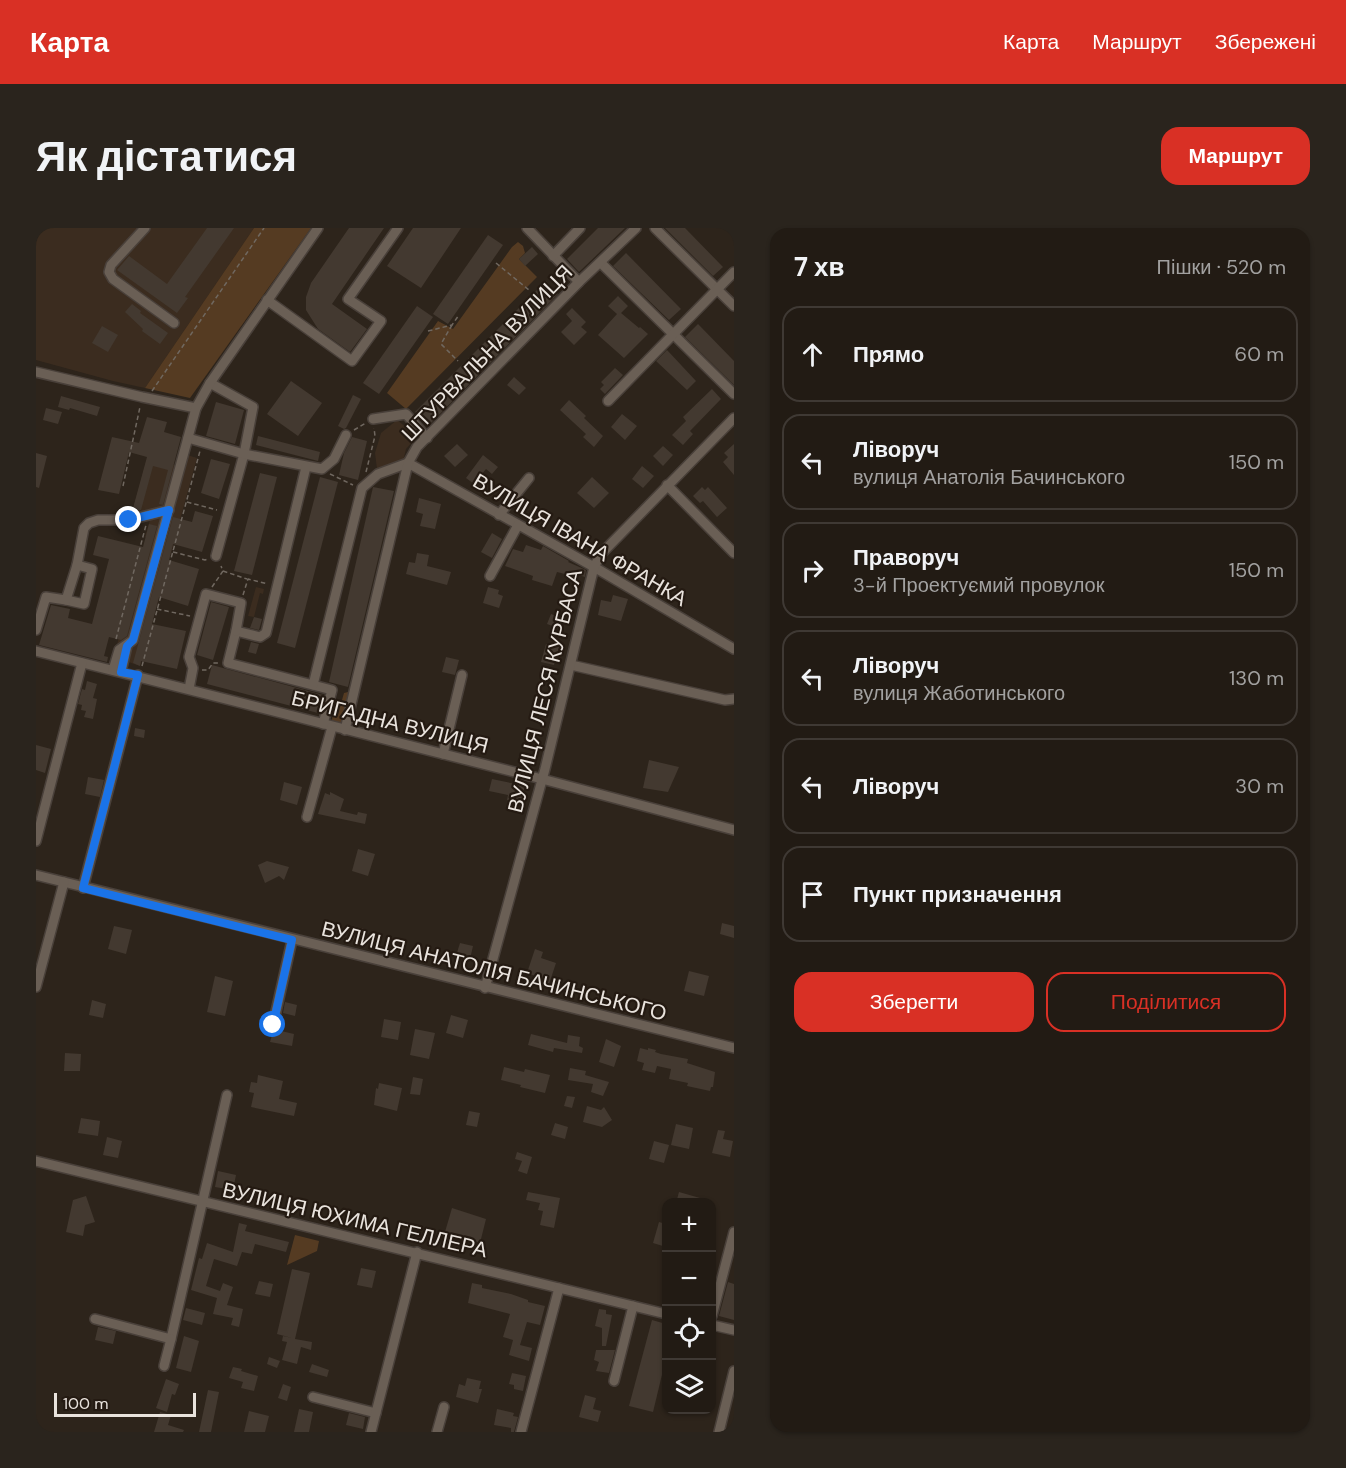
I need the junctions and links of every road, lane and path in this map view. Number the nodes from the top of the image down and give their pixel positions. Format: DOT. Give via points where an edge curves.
graph roads {
  1 [pos="145,228"];
  2 [pos="264,228"];
  3 [pos="318,228"];
  4 [pos="398,228"];
  5 [pos="527,228"];
  6 [pos="580,228"];
  7 [pos="636,228"];
  8 [pos="655,228"];
  9 [pos="553,256"];
  10 [pos="496,263"];
  11 [pos="601,263"];
  12 [pos="734,272"];
  13 [pos="579,282"];
  14 [pos="716,289"];
  15 [pos="529,290"];
  16 [pos="267,300"];
  17 [pos="734,306"];
  18 [pos="459,315"];
  19 [pos="174,323"];
  20 [pos="452,325"];
  21 [pos="428,331"];
  22 [pos="672,334"];
  23 [pos="458,361"];
  24 [pos="36,372"];
  25 [pos="210,383"];
  26 [pos="734,394"];
  27 [pos="146,395"];
  28 [pos="608,401"];
  29 [pos="196,408"];
  30 [pos="734,418"];
  31 [pos="373,419"];
  32 [pos="346,435"];
  33 [pos="188,438"];
  34 [pos="427,438"];
  35 [pos="203,442"];
  36 [pos="244,454"];
  37 [pos="408,463"];
  38 [pos="306,467"];
  39 [pos="322,469"];
  40 [pos="529,478"];
  41 [pos="667,485"];
  42 [pos="123,486"];
  43 [pos="362,488"];
  44 [pos="186,502"];
  45 [pos="169,510"];
  46 [pos="228,513"];
  47 [pos="499,515"];
  48 [pos="147,520"];
  49 [pos="518,525"];
  50 [pos="173,552"];
  51 [pos="734,553"];
  52 [pos="216,556"];
  53 [pos="77,565"];
  54 [pos="594,567"];
  55 [pos="224,571"];
  56 [pos="490,576"];
  57 [pos="248,579"];
  58 [pos="277,587"];
  59 [pos="206,594"];
  60 [pos="66,600"];
  61 [pos="241,603"];
  62 [pos="157,609"];
  63 [pos="199,619"];
  64 [pos="36,630"];
  65 [pos="236,631"];
  66 [pos="114,646"];
  67 [pos="734,649"];
  68 [pos="36,651"];
  69 [pos="82,663"];
  70 [pos="228,663"];
  71 [pos="571,665"];
  72 [pos="194,668"];
  73 [pos="117,671"];
  74 [pos="462,675"];
  75 [pos="138,676"];
  76 [pos="313,685"];
  77 [pos="189,689"];
  78 [pos="734,699"];
  79 [pos="328,726"];
  80 [pos="345,730"];
  81 [pos="443,754"];
  82 [pos="542,779"];
  83 [pos="307,817"];
  84 [pos="734,830"];
  85 [pos="36,841"];
  86 [pos="36,875"];
  87 [pos="64,882"];
  88 [pos="83,888"];
  89 [pos="292,940"];
  90 [pos="36,987"];
  91 [pos="485,988"];
  92 [pos="273,1025"];
  93 [pos="734,1048"];
  94 [pos="227,1095"];
  95 [pos="36,1161"];
  96 [pos="202,1202"];
  97 [pos="734,1232"];
  98 [pos="417,1252"];
  99 [pos="559,1288"];
  100 [pos="633,1306"];
  101 [pos="714,1306"];
  102 [pos="662,1313"];
  103 [pos="95,1319"];
  104 [pos="716,1326"];
  105 [pos="734,1330"];
  106 [pos="171,1339"];
  107 [pos="164,1366"];
  108 [pos="734,1371"];
  109 [pos="614,1381"];
  110 [pos="313,1397"];
  111 [pos="444,1407"];
  112 [pos="376,1413"];
  113 [pos="371,1432"];
  114 [pos="437,1432"];
  115 [pos="521,1432"];
  116 [pos="718,1432"];
  1 -- 19 [label="street" via="109,272 112,279"];
  2 -- 27 [label="path"];
  3 -- 16 [label="street"];
  4 -- 16 [label="street" via="348,299 381,321 352,361"];
  5 -- 9 [label="street"];
  6 -- 9 [label="street"];
  7 -- 11 [label="street, ШТУРВАЛЬНА ВУЛИЦЯ"];
  8 -- 14 [label="street"];
  9 -- 13 [label="street"];
  10 -- 15 [label="path"];
  11 -- 13 [label="street, ШТУРВАЛЬНА ВУЛИЦЯ"];
  11 -- 22 [label="street"];
  12 -- 14 [label="street"];
  13 -- 34 [label="street, ШТУРВАЛЬНА ВУЛИЦЯ"];
  14 -- 17 [label="street"];
  14 -- 22 [label="street"];
  16 -- 25 [label="street"];
  18 -- 20 [label="path"];
  20 -- 21 [label="path"];
  20 -- 23 [label="path" via="441,344"];
  22 -- 26 [label="street"];
  22 -- 28 [label="street"];
  24 -- 27 [label="street"];
  25 -- 29 [label="street"];
  25 -- 36 [label="street" via="253,407"];
  27 -- 29 [label="street"];
  27 -- 42 [label="path"];
  29 -- 33 [label="street"];
  30 -- 41 [label="street, ВУЛИЦЯ ЛЕСЯ КУРБАСА"];
  31 -- 32 [label="path"];
  31 -- 34 [label="street" via="405,414"];
  31 -- 43 [label="path" via="375,436"];
  32 -- 39 [label="street" via="334,459"];
  33 -- 35 [label="street"];
  33 -- 45 [label="street"];
  34 -- 37 [label="street, ШТУРВАЛЬНА ВУЛИЦЯ"];
  35 -- 36 [label="street"];
  35 -- 44 [label="path"];
  36 -- 38 [label="street"];
  36 -- 46 [label="street"];
  37 -- 43 [label="street" via="378,474"];
  37 -- 47 [label="street, ВУЛИЦЯ ІВАНА ФРАНКА"];
  37 -- 80 [label="street, ШТУРВАЛЬНА ВУЛИЦЯ"];
  38 -- 39 [label="street"];
  38 -- 58 [label="street"];
  39 -- 43 [label="path"];
  40 -- 47 [label="street"];
  41 -- 51 [label="street"];
  41 -- 54 [label="street, ВУЛИЦЯ ЛЕСЯ КУРБАСА" via="601,554"];
  43 -- 76 [label="street"];
  44 -- 46 [label="path"];
  44 -- 50 [label="path"];
  45 -- 53 [label="street" via="129,520 89,523 84,528"];
  45 -- 73 [label="street" via="133,640 119,650"];
  46 -- 52 [label="street"];
  47 -- 49 [label="street, ВУЛИЦЯ ІВАНА ФРАНКА"];
  48 -- 66 [label="path"];
  49 -- 54 [label="street, ВУЛИЦЯ ІВАНА ФРАНКА"];
  49 -- 56 [label="street"];
  50 -- 52 [label="path" via="205,560"];
  50 -- 62 [label="path"];
  52 -- 55 [label="path"];
  53 -- 60 [label="street"];
  53 -- 60 [label="street" via="92,569 84,604"];
  54 -- 67 [label="street, ВУЛИЦЯ ІВАНА ФРАНКА"];
  54 -- 71 [label="street, ВУЛИЦЯ ЛЕСЯ КУРБАСА"];
  55 -- 57 [label="path"];
  55 -- 59 [label="path"];
  57 -- 58 [label="path"];
  57 -- 61 [label="path"];
  58 -- 65 [label="street" via="267,633 260,637"];
  59 -- 61 [label="street"];
  59 -- 63 [label="street"];
  60 -- 64 [label="street" via="46,597"];
  61 -- 65 [label="street"];
  62 -- 63 [label="path"];
  62 -- 75 [label="path"];
  63 -- 72 [label="street" via="189,657"];
  65 -- 70 [label="street"];
  68 -- 69 [label="street, БРИГАДНА ВУЛИЦЯ"];
  69 -- 73 [label="street, БРИГАДНА ВУЛИЦЯ"];
  69 -- 85 [label="street"];
  70 -- 72 [label="path" via="213,663 208,670"];
  70 -- 76 [label="street"];
  71 -- 78 [label="street"];
  71 -- 82 [label="street, ВУЛИЦЯ ЛЕСЯ КУРБАСА"];
  72 -- 77 [label="street"];
  73 -- 75 [label="street, БРИГАДНА ВУЛИЦЯ"];
  74 -- 81 [label="street"];
  75 -- 77 [label="street, БРИГАДНА ВУЛИЦЯ"];
  75 -- 88 [label="street"];
  76 -- 79 [label="street" via="332,690"];
  77 -- 79 [label="street, БРИГАДНА ВУЛИЦЯ"];
  79 -- 80 [label="street, БРИГАДНА ВУЛИЦЯ"];
  79 -- 83 [label="street"];
  80 -- 81 [label="street, БРИГАДНА ВУЛИЦЯ"];
  81 -- 82 [label="street, БРИГАДНА ВУЛИЦЯ"];
  82 -- 84 [label="street, БРИГАДНА ВУЛИЦЯ"];
  82 -- 91 [label="street, ВУЛИЦЯ ЛЕСЯ КУРБАСА"];
  86 -- 87 [label="street, ВУЛИЦЯ АНАТОЛІЯ БАЧИНСЬКОГО"];
  87 -- 88 [label="street, ВУЛИЦЯ АНАТОЛІЯ БАЧИНСЬКОГО"];
  87 -- 90 [label="street"];
  88 -- 89 [label="street, ВУЛИЦЯ АНАТОЛІЯ БАЧИНСЬКОГО"];
  89 -- 91 [label="street, ВУЛИЦЯ АНАТОЛІЯ БАЧИНСЬКОГО"];
  89 -- 92 [label="street"];
  91 -- 93 [label="street, ВУЛИЦЯ АНАТОЛІЯ БАЧИНСЬКОГО"];
  94 -- 96 [label="street"];
  95 -- 96 [label="street, ВУЛИЦЯ ЮХИМА ГЕЛЛЕРА"];
  96 -- 98 [label="street, ВУЛИЦЯ ЮХИМА ГЕЛЛЕРА"];
  96 -- 106 [label="street"];
  97 -- 101 [label="street"];
  98 -- 99 [label="street, ВУЛИЦЯ ЮХИМА ГЕЛЛЕРА"];
  98 -- 112 [label="street"];
  99 -- 100 [label="street, ВУЛИЦЯ ЮХИМА ГЕЛЛЕРА"];
  99 -- 115 [label="street"];
  100 -- 102 [label="street, ВУЛИЦЯ ЮХИМА ГЕЛЛЕРА"];
  100 -- 109 [label="street"];
  103 -- 106 [label="street"];
  104 -- 105 [label="street"];
  106 -- 107 [label="street"];
  108 -- 116 [label="street"];
  110 -- 112 [label="street"];
  111 -- 114 [label="street"];
  112 -- 113 [label="street"];
}
